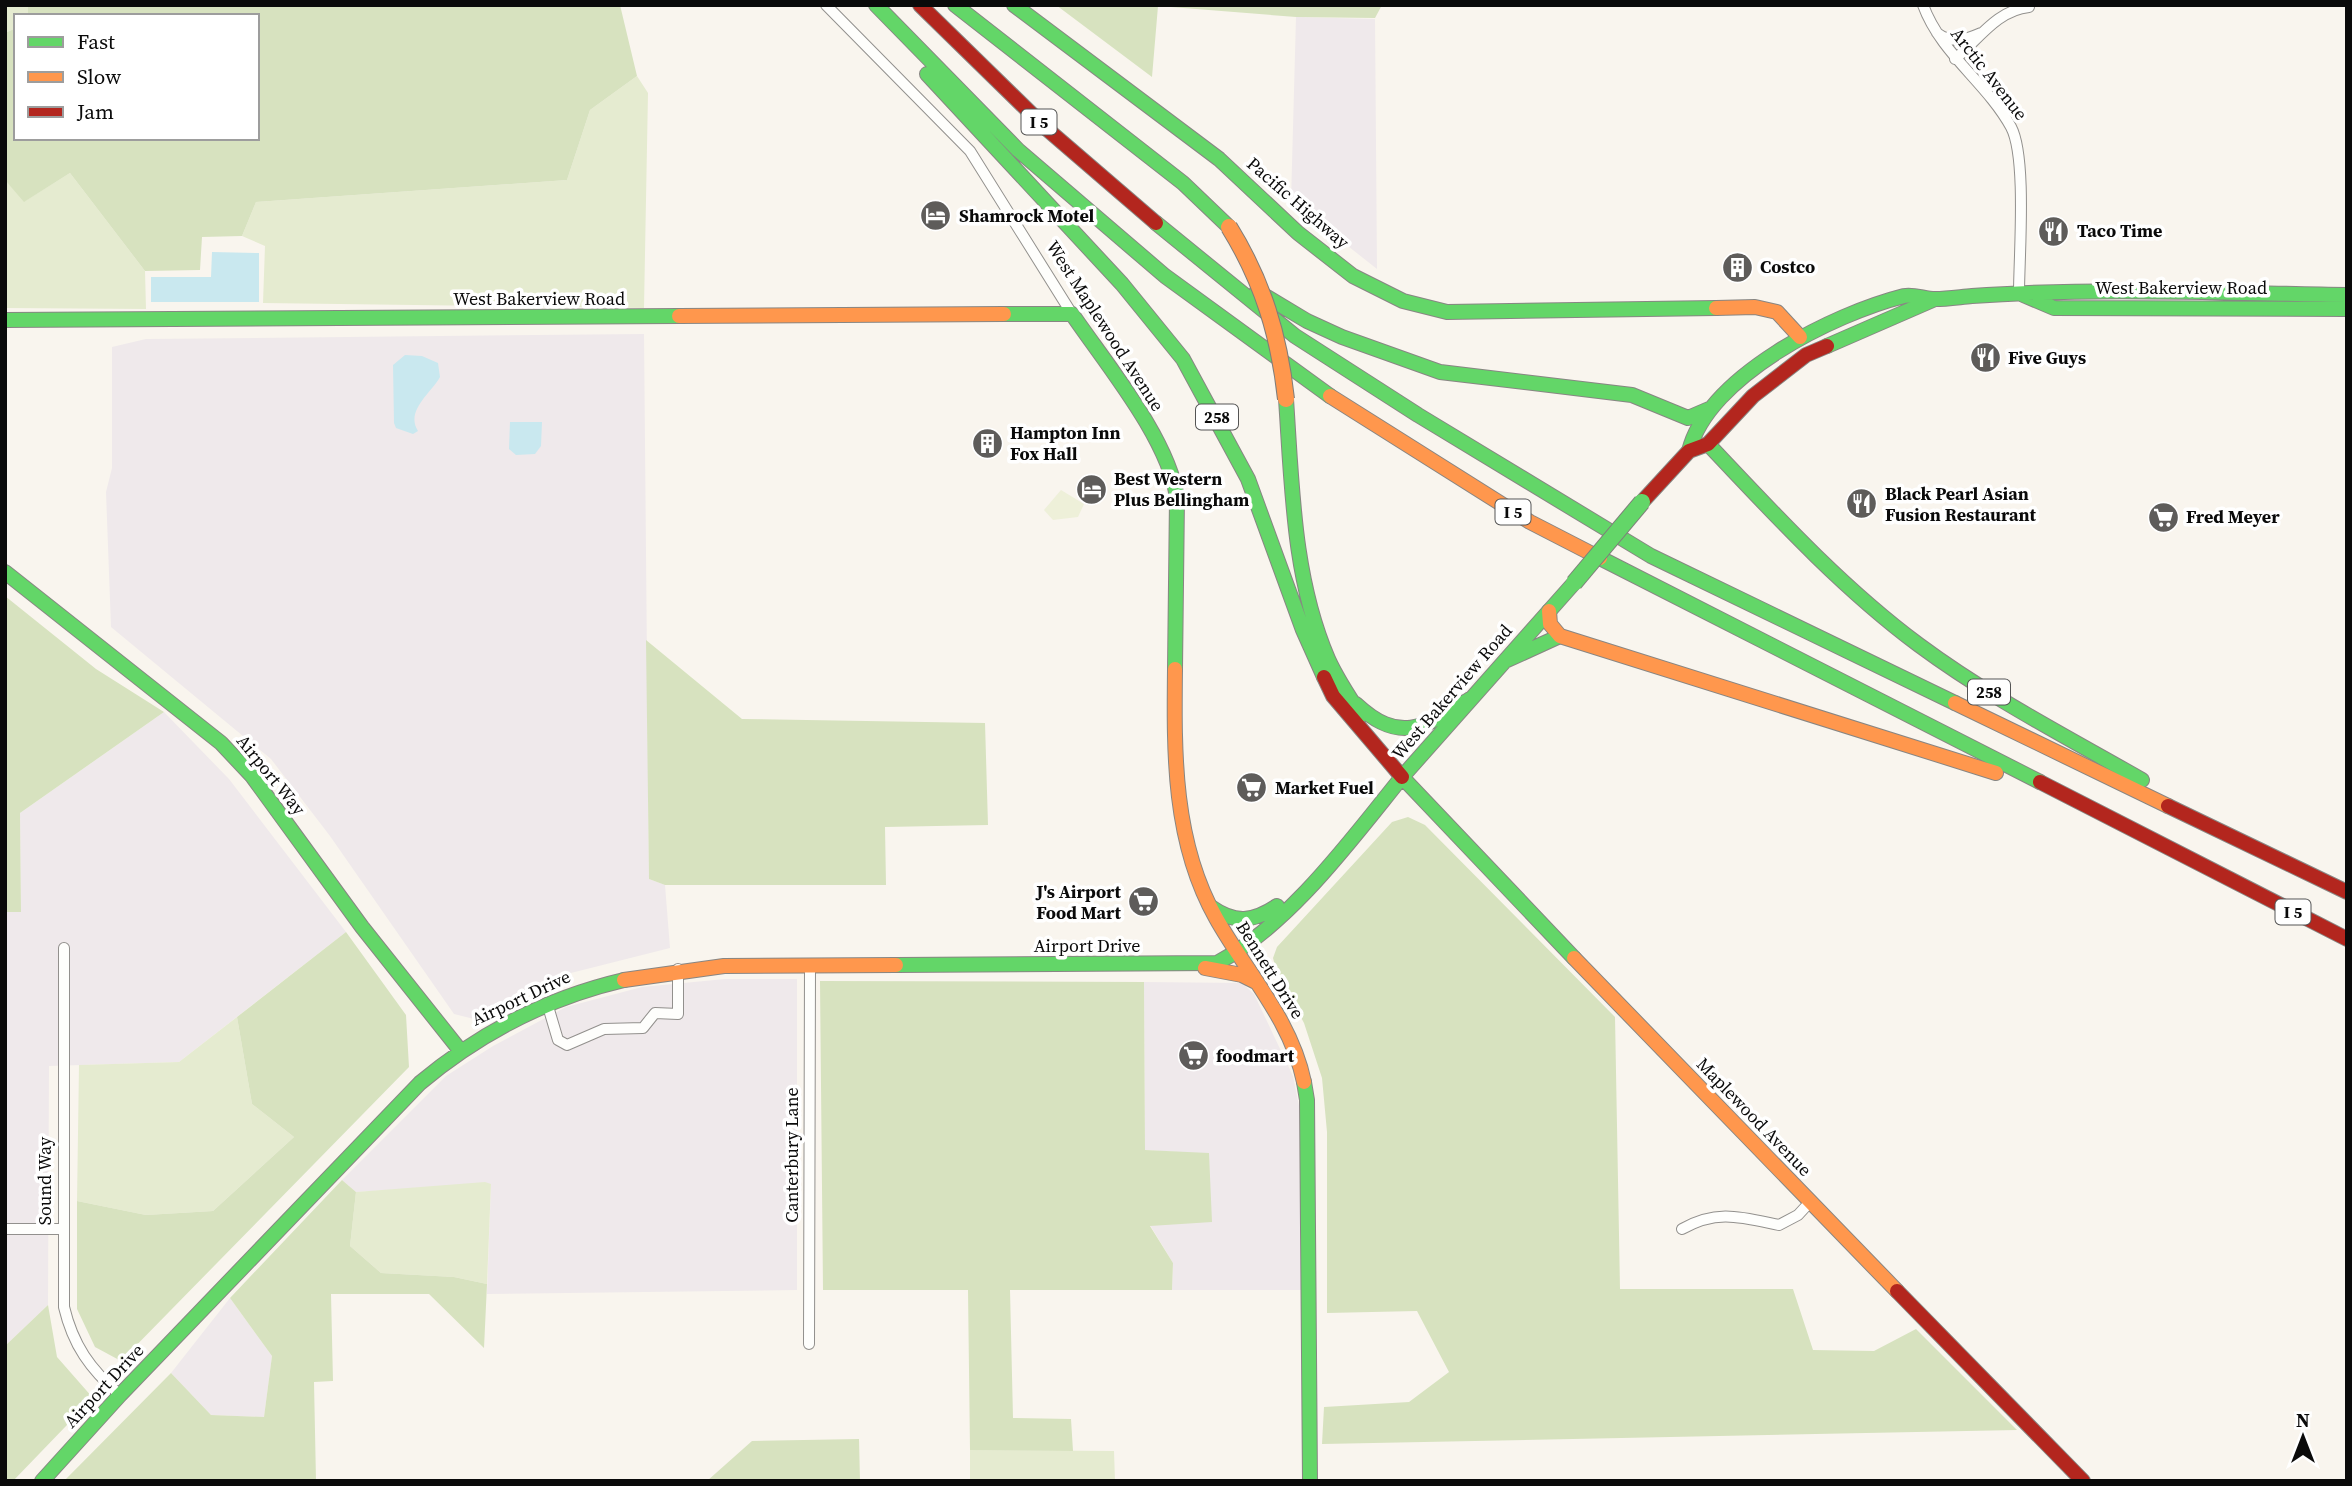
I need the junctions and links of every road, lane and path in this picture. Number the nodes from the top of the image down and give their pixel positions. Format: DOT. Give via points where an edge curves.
graph roads {
  1 [pos="827,5"];
  2 [pos="868,5"];
  3 [pos="876,5"];
  4 [pos="920,5"];
  5 [pos="955,5"];
  6 [pos="1014,5"];
  7 [pos="1923,5"];
  8 [pos="2029,7"];
  9 [pos="1932,29"];
  10 [pos="1983,32"];
  11 [pos="1955,59"];
  12 [pos="1165,231"];
  13 [pos="2019,293"];
  14 [pos="2347,296"];
  15 [pos="1935,299"];
  16 [pos="2280,308"];
  17 [pos="2347,309"];
  18 [pos="1072,314"];
  19 [pos="5,320"];
  20 [pos="1800,337"];
  21 [pos="1709,409"];
  22 [pos="1708,444"];
  23 [pos="1689,451"];
  24 [pos="1176,485"];
  25 [pos="5,572"];
  26 [pos="1549,611"];
  27 [pos="1560,636"];
  28 [pos="1505,661"];
  29 [pos="1351,699"];
  30 [pos="1470,699"];
  31 [pos="1402,777"];
  32 [pos="2282,860"];
  33 [pos="1312,881"];
  34 [pos="2239,886"];
  35 [pos="2347,892"];
  36 [pos="1204,899"];
  37 [pos="2347,939"];
  38 [pos="64,948"];
  39 [pos="1238,954"];
  40 [pos="1188,965"];
  41 [pos="810,966"];
  42 [pos="678,969"];
  43 [pos="1262,988"];
  44 [pos="547,1003"];
  45 [pos="459,1049"];
  46 [pos="1810,1202"];
  47 [pos="5,1228"];
  48 [pos="62,1229"];
  49 [pos="1682,1229"];
  50 [pos="809,1345"];
  51 [pos="120,1395"];
  52 [pos="42,1481"];
  53 [pos="1310,1481"];
  54 [pos="2083,1481"];
  1 -- 18 [label="street, West Maplewood Avenue" via="970,151"];
  2 -- 31 [label="main road, 258" via="1122,284 1183,359 1248,479 1298,619 1333,696"];
  3 -- 34 [label="main road, I 5" via="1018,150 1165,276 1337,401 1530,522"];
  4 -- 12 [label="main road, I 5" via="1048,130"];
  5 -- 29 [label="main road, bridge" via="1183,183 1229,228 1264,290 1280,340 1304,580 1327,657"];
  6 -- 20 [label="main road, Pacific Highway" via="1219,159 1298,233 1346,270 1404,301 1447,312 1755,307 1777,312"];
  7 -- 9 [label="street, Arctic Avenue"];
  8 -- 10 [label="street" via="2007,13"];
  9 -- 10 [label="street" via="1958,41"];
  9 -- 11 [label="street, Arctic Avenue"];
  10 -- 11 [label="street"];
  11 -- 13 [label="street, Arctic Avenue" via="2001,112 2016,141"];
  12 -- 21 [label="main road" via="1307,321 1397,359 1453,374 1632,395 1688,418"];
  12 -- 32 [label="main road, I 5" via="1295,336 1651,556"];
  13 -- 14 [label="main road, West Bakerview Road"];
  13 -- 15 [label="main road, West Bakerview Road"];
  13 -- 16 [label="main road, West Bakerview Road" via="2053,308"];
  14 -- 16 [label="main road" via="2326,302 2288,302"];
  15 -- 20 [label="main road, West Bakerview Road" via="1907,295 1855,311"];
  15 -- 22 [label="main road, West Bakerview Road" via="1806,355 1753,396"];
  16 -- 17 [label="main road, West Bakerview Road"];
  18 -- 19 [label="main road, West Bakerview Road"];
  18 -- 24 [label="main road, West Maplewood Avenue" via="1160,445"];
  20 -- 21 [label="main road, West Bakerview Road"];
  21 -- 23 [label="main road, West Bakerview Road" via="1694,431"];
  22 -- 23 [label="main road, West Bakerview Road"];
  22 -- 32 [label="main road, 258" via="1796,540 1919,645 2013,706"];
  23 -- 26 [label="main road, West Bakerview Road, bridge"];
  24 -- 36 [label="main road, Bennett Drive" via="1178,799 1192,872"];
  25 -- 45 [label="main road, Airport Way" via="229,751 253,776 362,927"];
  26 -- 27 [label="main road" via="1550,624"];
  26 -- 28 [label="main road, West Bakerview Road"];
  27 -- 28 [label="main road"];
  27 -- 34 [label="main road" via="1983,767"];
  28 -- 30 [label="main road, West Bakerview Road"];
  29 -- 30 [label="main road" via="1383,729 1401,730 1417,729"];
  29 -- 31 [label="main road"];
  30 -- 31 [label="main road, West Bakerview Road"];
  31 -- 33 [label="main road, West Bakerview Road"];
  31 -- 46 [label="main road, Maplewood Avenue"];
  32 -- 35 [label="main road, I 5"];
  33 -- 36 [label="main road" via="1253,921 1230,919"];
  33 -- 39 [label="main road, West Bakerview Road"];
  34 -- 37 [label="main road, I 5"];
  36 -- 39 [label="main road, Bennett Drive"];
  38 -- 48 [label="street, Sound Way"];
  39 -- 40 [label="main road, Airport Drive" via="1217,963"];
  39 -- 43 [label="main road, Bennett Drive"];
  40 -- 41 [label="main road, Airport Drive"];
  40 -- 43 [label="main road" via="1242,975"];
  41 -- 42 [label="main road, Airport Drive"];
  41 -- 50 [label="street, Canterbury Lane"];
  42 -- 44 [label="main road, Airport Drive" via="606,982"];
  42 -- 44 [label="street" via="678,1014 655,1013 643,1028 604,1028 568,1045 558,1040"];
  43 -- 53 [label="main road, Bennett Drive" via="1291,1040 1307,1100"];
  44 -- 45 [label="main road, Airport Drive"];
  45 -- 51 [label="main road, Airport Drive" via="420,1083"];
  46 -- 49 [label="street" via="1779,1226 1737,1216 1702,1218"];
  46 -- 54 [label="main road, Maplewood Avenue"];
  47 -- 48 [label="street"];
  48 -- 51 [label="street, Sound Way" via="64,1307 76,1345 97,1375"];
  51 -- 52 [label="main road, Airport Drive"];
}
